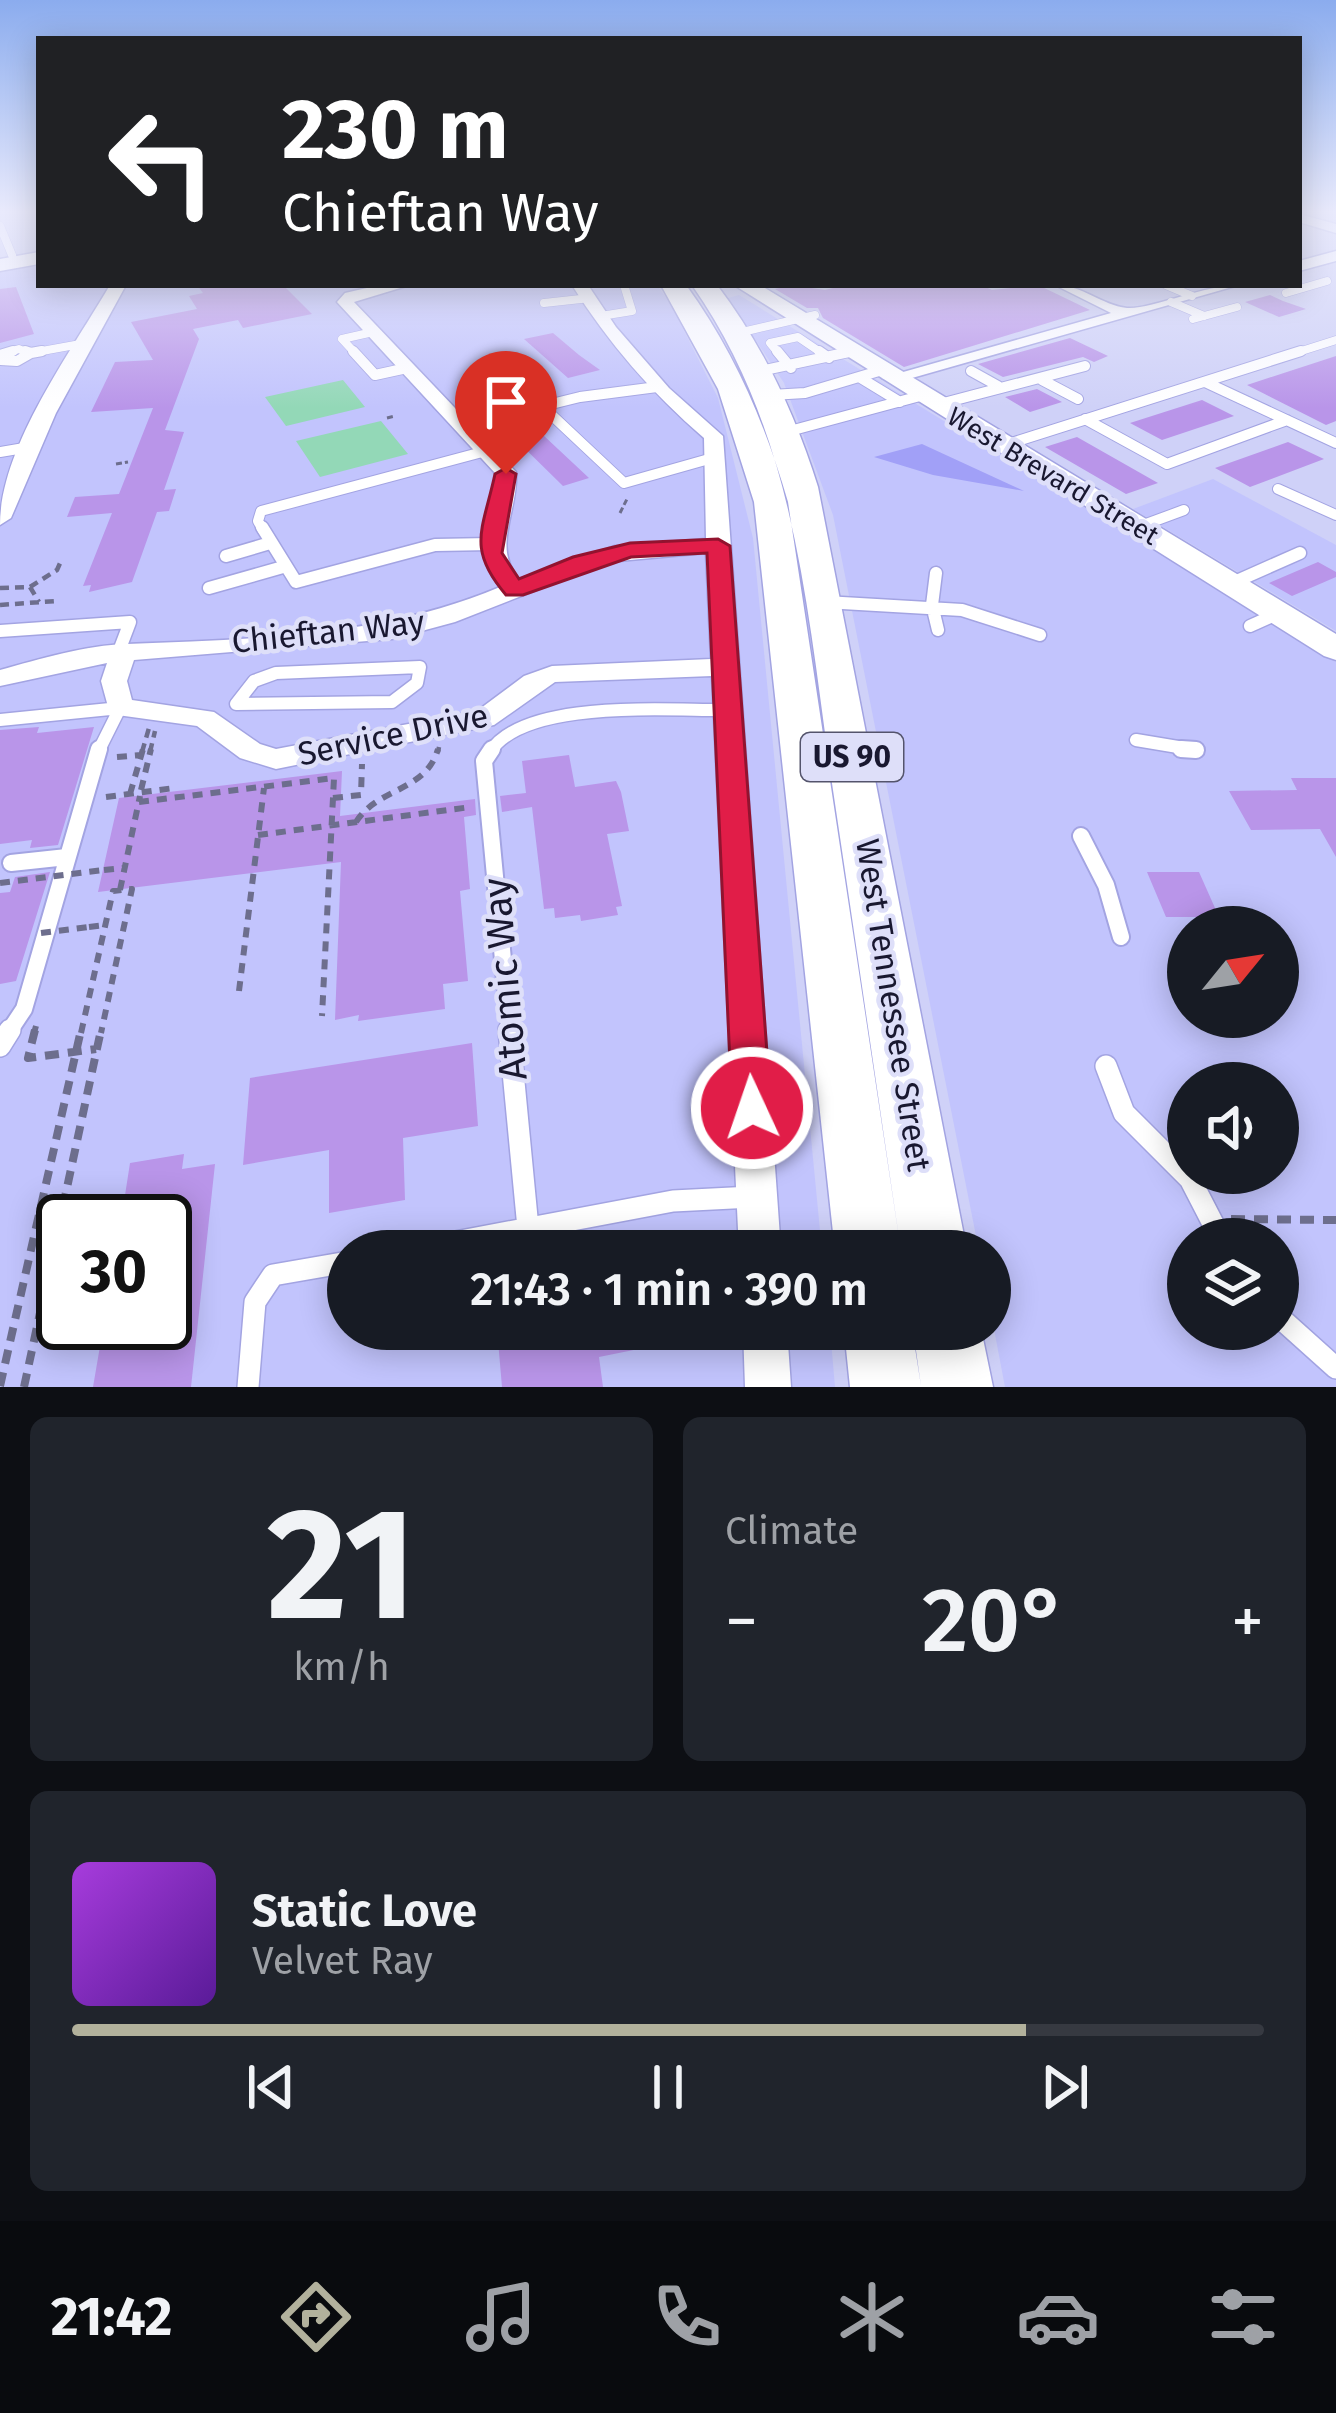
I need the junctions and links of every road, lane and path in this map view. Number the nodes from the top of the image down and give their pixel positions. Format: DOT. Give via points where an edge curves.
graph roads {
  1 [pos="1327,281"];
  2 [pos="1302,287"];
  3 [pos="116,288"];
  4 [pos="368,288"];
  5 [pos="626,288"];
  6 [pos="707,288"];
  7 [pos="708,288"];
  8 [pos="1070,288"];
  9 [pos="1220,288"];
  10 [pos="1168,293"];
  11 [pos="590,300"];
  12 [pos="544,303"];
  13 [pos="1237,307"];
  14 [pos="1127,314"];
  15 [pos="806,317"];
  16 [pos="373,332"];
  17 [pos="1336,340"];
  18 [pos="86,343"];
  19 [pos="0,358"];
  20 [pos="1085,366"];
  21 [pos="769,367"];
  22 [pos="406,368"];
  23 [pos="971,371"];
  24 [pos="883,380"];
  25 [pos="1042,380"];
  26 [pos="1204,381"];
  27 [pos="657,386"];
  28 [pos="998,386"];
  29 [pos="496,399"];
  30 [pos="1078,399"];
  31 [pos="542,406"];
  32 [pos="512,414"];
  33 [pos="395,416"];
  34 [pos="387,418"];
  35 [pos="1084,419"];
  36 [pos="1287,421"];
  37 [pos="475,428"];
  38 [pos="1336,443"];
  39 [pos="1005,445"];
  40 [pos="30,447"];
  41 [pos="486,451"];
  42 [pos="0,452"];
  43 [pos="716,457"];
  44 [pos="128,462"];
  45 [pos="116,464"];
  46 [pos="1278,489"];
  47 [pos="628,496"];
  48 [pos="1184,510"];
  49 [pos="620,513"];
  50 [pos="1336,515"];
  51 [pos="0,518"];
  52 [pos="1138,527"];
  53 [pos="270,543"];
  54 [pos="491,544"];
  55 [pos="718,546"];
  56 [pos="1300,553"];
  57 [pos="226,556"];
  58 [pos="62,561"];
  59 [pos="284,567"];
  60 [pos="936,573"];
  61 [pos="1230,584"];
  62 [pos="0,587"];
  63 [pos="30,587"];
  64 [pos="209,588"];
  65 [pos="515,590"];
  66 [pos="56,601"];
  67 [pos="39,602"];
  68 [pos="825,602"];
  69 [pos="0,605"];
  70 [pos="932,605"];
  71 [pos="1279,614"];
  72 [pos="1250,626"];
  73 [pos="938,630"];
  74 [pos="0,631"];
  75 [pos="1040,635"];
  76 [pos="1336,649"];
  77 [pos="122,651"];
  78 [pos="726,668"];
  79 [pos="0,678"];
  80 [pos="236,704"];
  81 [pos="120,709"];
  82 [pos="728,710"];
  83 [pos="0,720"];
  84 [pos="209,720"];
  85 [pos="505,722"];
  86 [pos="438,740"];
  87 [pos="1136,740"];
  88 [pos="1196,750"];
  89 [pos="362,758"];
  90 [pos="265,787"];
  91 [pos="174,788"];
  92 [pos="130,794"];
  93 [pos="95,798"];
  94 [pos="333,798"];
  95 [pos="139,799"];
  96 [pos="471,808"];
  97 [pos="356,822"];
  98 [pos="332,825"];
  99 [pos="258,835"];
  100 [pos="1081,836"];
  101 [pos="67,857"];
  102 [pos="11,863"];
  103 [pos="124,868"];
  104 [pos="0,883"];
  105 [pos="119,890"];
  106 [pos="106,925"];
  107 [pos="41,933"];
  108 [pos="1121,938"];
  109 [pos="239,991"];
  110 [pos="322,1016"];
  111 [pos="0,1046"];
  112 [pos="98,1048"];
  113 [pos="77,1052"];
  114 [pos="39,1056"];
  115 [pos="1106,1066"];
  116 [pos="757,1197"];
  117 [pos="1211,1218"];
  118 [pos="1336,1220"];
  119 [pos="1299,1223"];
  120 [pos="528,1228"];
  121 [pos="518,1230"];
  122 [pos="759,1230"];
  123 [pos="865,1230"];
  124 [pos="930,1230"];
  125 [pos="327,1266"];
  126 [pos="1299,1335"];
  127 [pos="766,1350"];
  128 [pos="881,1350"];
  129 [pos="951,1350"];
  130 [pos="1336,1368"];
  131 [pos="0,1386"];
  132 [pos="24,1387"];
  133 [pos="248,1387"];
  134 [pos="768,1387"];
  135 [pos="886,1387"];
  136 [pos="957,1387"];
  1 -- 2 [label="lane"];
  3 -- 18 [label="street"];
  4 -- 16 [label="street" via="345,300"];
  5 -- 11 [label="lane" via="632,311"];
  6 -- 123 [label="main road, West Tennessee Street / US 90" via="706,333 738,398 771,502"];
  7 -- 21 [label="main road, West Tennessee Street / US 90"];
  8 -- 14 [label="street"];
  9 -- 10 [label="street"];
  10 -- 13 [label="lane" via="1198,318"];
  10 -- 14 [label="street"];
  11 -- 12 [label="lane"];
  11 -- 27 [label="street"];
  14 -- 24 [label="street"];
  15 -- 21 [label="street, West Brevard Street"];
  15 -- 21 [label="lane"];
  15 -- 24 [label="street, West Brevard Street"];
  16 -- 22 [label="street"];
  16 -- 22 [label="lane" via="342,339 375,375"];
  17 -- 26 [label="lane"];
  18 -- 19 [label="lane"];
  18 -- 40 [label="street"];
  20 -- 25 [label="lane"];
  21 -- 24 [label="lane"];
  21 -- 24 [label="lane"];
  21 -- 24 [label="lane" via="805,393"];
  21 -- 24 [label="lane" via="770,344 798,337"];
  21 -- 68 [label="main road, West Tennessee Street / US 90"];
  22 -- 41 [label="street"];
  23 -- 28 [label="lane"];
  24 -- 28 [label="lane"];
  24 -- 39 [label="street, West Brevard Street"];
  25 -- 28 [label="lane"];
  25 -- 30 [label="lane"];
  26 -- 35 [label="lane"];
  26 -- 36 [label="lane"];
  27 -- 31 [label="lane"];
  27 -- 43 [label="street" via="711,434"];
  29 -- 37 [label="path"];
  31 -- 32 [label="lane"];
  31 -- 43 [label="lane" via="624,483"];
  33 -- 34 [label="path"];
  35 -- 36 [label="lane" via="1167,464"];
  35 -- 39 [label="lane"];
  36 -- 38 [label="lane"];
  39 -- 52 [label="street, West Brevard Street"];
  40 -- 42 [label="lane"];
  40 -- 51 [label="street"];
  41 -- 53 [label="lane" via="261,511"];
  41 -- 54 [label="street" via="507,479"];
  43 -- 55 [label="street"];
  44 -- 45 [label="path"];
  46 -- 50 [label="lane"];
  47 -- 49 [label="path"];
  48 -- 52 [label="lane"];
  52 -- 61 [label="street, West Brevard Street"];
  53 -- 57 [label="lane"];
  53 -- 59 [label="lane"];
  54 -- 59 [label="lane" via="435,545 301,582"];
  54 -- 65 [label="street" via="495,567"];
  55 -- 65 [label="street, Chieftan Way" via="630,550"];
  55 -- 78 [label="street"];
  56 -- 61 [label="lane"];
  58 -- 63 [label="path"];
  59 -- 64 [label="lane"];
  60 -- 70 [label="lane"];
  61 -- 71 [label="street, West Brevard Street"];
  62 -- 63 [label="path"];
  63 -- 67 [label="path"];
  65 -- 77 [label="street, Chieftan Way" via="383,633"];
  66 -- 67 [label="path"];
  67 -- 69 [label="path"];
  68 -- 70 [label="lane"];
  68 -- 124 [label="main road, West Tennessee Street / US 90"];
  70 -- 73 [label="lane"];
  70 -- 75 [label="lane" via="986,612"];
  71 -- 72 [label="lane"];
  71 -- 76 [label="street, West Brevard Street"];
  74 -- 77 [label="lane" via="130,622"];
  77 -- 79 [label="street, Chieftan Way"];
  77 -- 81 [label="street"];
  78 -- 82 [label="street"];
  78 -- 85 [label="street, Service Drive" via="552,674 535,681"];
  80 -- 80 [label="lane" via="254,681 276,674 420,668 417,683 392,702"];
  80 -- 84 [label="lane"];
  81 -- 83 [label="lane"];
  81 -- 84 [label="street, Service Drive"];
  81 -- 101 [label="lane" via="98,751"];
  82 -- 85 [label="lane"];
  82 -- 116 [label="street"];
  84 -- 85 [label="street, Service Drive" via="256,754 283,759"];
  85 -- 120 [label="lane, Atomic Way" via="484,761"];
  86 -- 97 [label="path" via="424,779 370,804"];
  87 -- 88 [label="lane"];
  89 -- 94 [label="path" via="362,795"];
  90 -- 94 [label="path" via="334,778"];
  90 -- 95 [label="path"];
  90 -- 99 [label="path"];
  91 -- 92 [label="path"];
  92 -- 93 [label="path"];
  92 -- 95 [label="path" via="147,729 158,720"];
  94 -- 98 [label="path"];
  95 -- 103 [label="path"];
  96 -- 97 [label="path"];
  97 -- 98 [label="path"];
  98 -- 99 [label="path"];
  98 -- 110 [label="path"];
  99 -- 109 [label="path"];
  100 -- 108 [label="lane"];
  101 -- 102 [label="lane"];
  101 -- 111 [label="lane" via="24,1009"];
  103 -- 104 [label="path, bridge"];
  103 -- 105 [label="path"];
  105 -- 106 [label="path"];
  105 -- 112 [label="path" via="132,889"];
  106 -- 107 [label="path, bridge"];
  106 -- 113 [label="path"];
  112 -- 113 [label="path"];
  112 -- 132 [label="path"];
  113 -- 114 [label="path"];
  113 -- 131 [label="path"];
  115 -- 117 [label="lane" via="1119,1111 1187,1175"];
  116 -- 120 [label="lane" via="673,1202"];
  116 -- 122 [label="street"];
  118 -- 119 [label="path"];
  120 -- 121 [label="lane"];
  125 -- 133 [label="lane" via="273,1275 255,1302"];
  126 -- 130 [label="lane"];
  127 -- 134 [label="street"];
  128 -- 135 [label="main road"];
  129 -- 136 [label="main road"];
}
